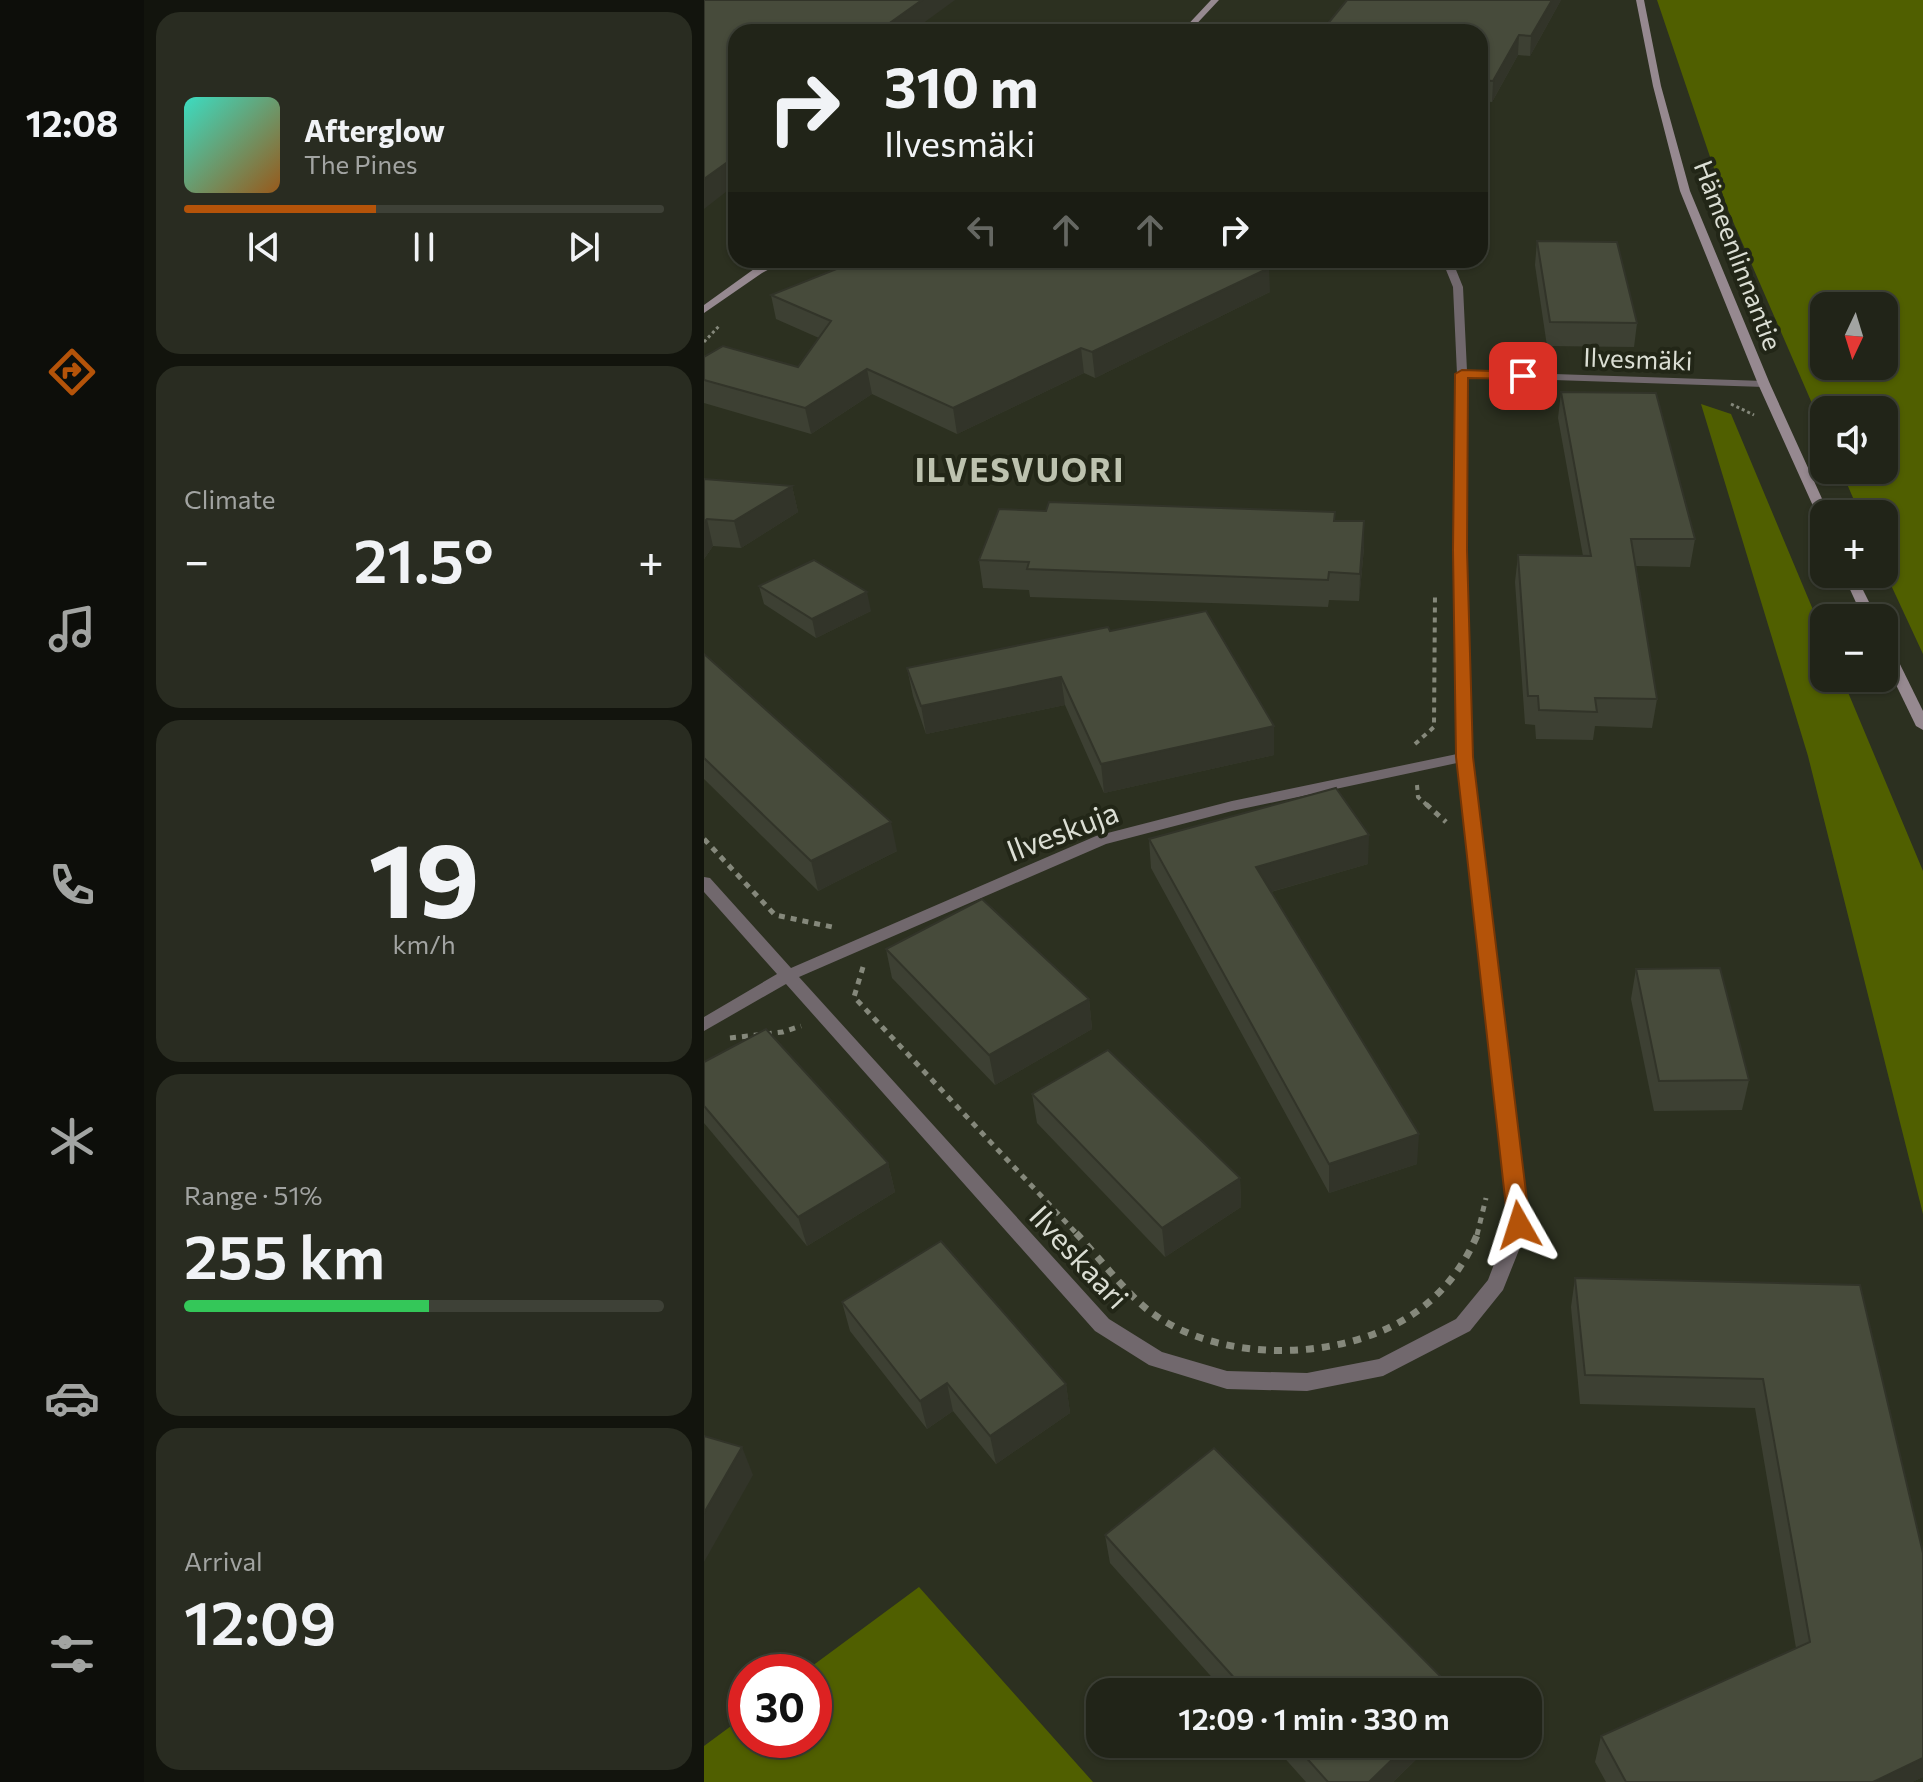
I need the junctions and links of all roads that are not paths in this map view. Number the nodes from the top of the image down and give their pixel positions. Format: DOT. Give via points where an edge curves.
graph roads {
  1 [pos="1215,0"];
  2 [pos="1640,0"];
  3 [pos="1192,24"];
  4 [pos="764,268"];
  5 [pos="1450,268"];
  6 [pos="704,310"];
  7 [pos="1462,374"];
  8 [pos="1764,384"];
  9 [pos="1816,500"];
  10 [pos="1898,675"];
  11 [pos="1923,726"];
  12 [pos="1464,757"];
  13 [pos="704,882"];
  14 [pos="787,976"];
  15 [pos="704,1025"];
  1 -- 3 [label="main road"];
  2 -- 8 [label="main road, Hämeenlinnantie" via="1685,191"];
  4 -- 6 [label="main road"];
  5 -- 7 [label="street, Ilveskaari" via="1458,287"];
  7 -- 8 [label="street, Ilvesmäki"];
  7 -- 12 [label="street, Ilveskaari"];
  8 -- 9 [label="main road, Hämeenlinnantie"];
  10 -- 11 [label="main road"];
  12 -- 14 [label="street, Ilveskuja" via="1101,840"];
  12 -- 14 [label="street, Ilveskaari" via="1519,1225 1496,1284 1463,1325 1383,1367 1307,1382 1227,1380 1156,1359 1102,1325"];
  13 -- 14 [label="street, Ilveskaari"];
  14 -- 15 [label="street, Ilveskuja"];
}
